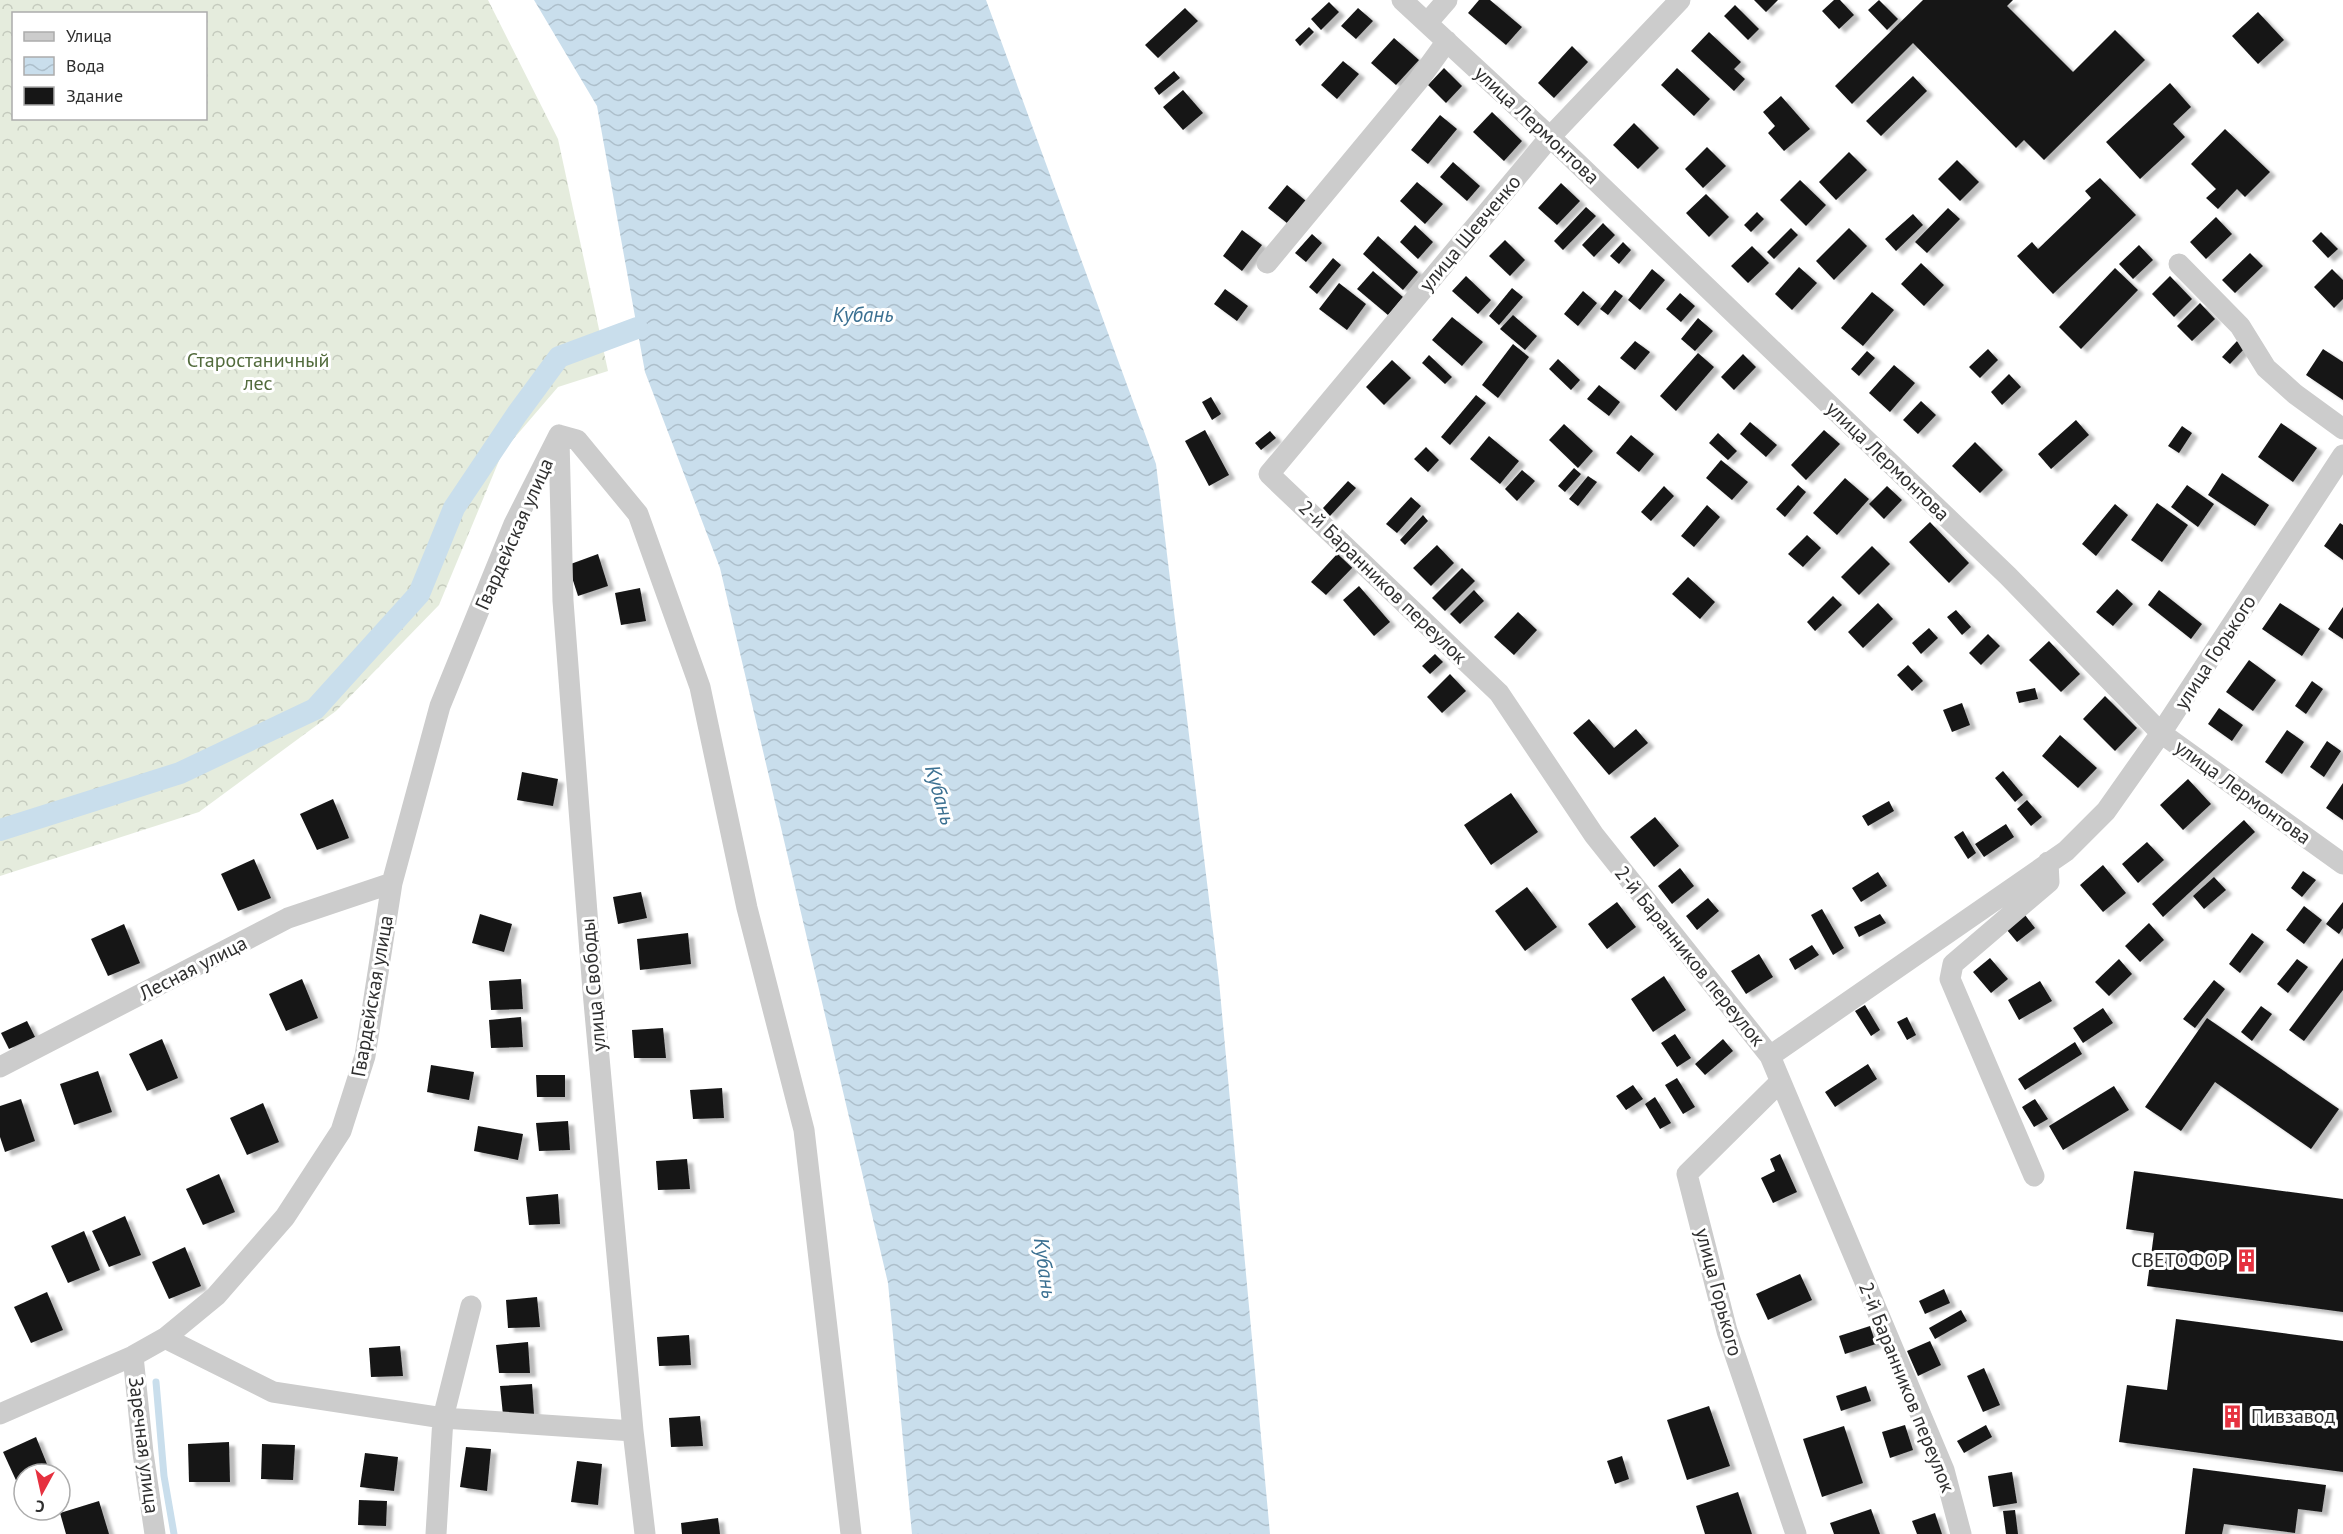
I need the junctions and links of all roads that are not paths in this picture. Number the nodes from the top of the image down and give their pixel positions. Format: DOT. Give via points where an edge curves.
graph roads {
  1 [pos="1402,0"];
  2 [pos="1447,0"];
  3 [pos="1680,0"];
  4 [pos="1427,23"];
  5 [pos="1447,41"];
  6 [pos="1550,136"];
  7 [pos="1267,263"];
  8 [pos="2179,264"];
  9 [pos="2343,429"];
  10 [pos="559,435"];
  11 [pos="2343,455"];
  12 [pos="1269,474"];
  13 [pos="2161,733"];
  14 [pos="2048,862"];
  15 [pos="2343,864"];
  16 [pos="392,883"];
  17 [pos="1770,1056"];
  18 [pos="0,1067"];
  19 [pos="1780,1082"];
  20 [pos="2034,1176"];
  21 [pos="471,1306"];
  22 [pos="165,1338"];
  23 [pos="133,1356"];
  24 [pos="0,1414"];
  25 [pos="443,1418"];
  26 [pos="633,1431"];
  27 [pos="155,1534"];
  28 [pos="436,1534"];
  29 [pos="645,1534"];
  30 [pos="851,1534"];
  31 [pos="1796,1534"];
  32 [pos="1961,1534"];
  1 -- 4 [label="street, улица Лермонтова"];
  2 -- 4 [label="street"];
  3 -- 6 [label="street, улица Шевченко"];
  4 -- 5 [label="street, улица Лермонтова"];
  5 -- 6 [label="street, улица Лермонтова"];
  5 -- 7 [label="street"];
  6 -- 12 [label="street, улица Шевченко"];
  6 -- 13 [label="street, улица Лермонтова" via="2008,576"];
  8 -- 9 [label="street" via="2240,326 2266,368"];
  10 -- 16 [label="street, Гвардейская улица" via="514,524 440,706"];
  10 -- 26 [label="street, улица Свободы" via="563,601"];
  10 -- 30 [label="street" via="578,440 638,514 700,687 747,908 804,1130"];
  11 -- 13 [label="street, улица Горького"];
  12 -- 17 [label="street, 2-й Баранников переулок" via="1499,693 1594,836"];
  13 -- 14 [label="street, улица Горького" via="2106,811 2066,851"];
  13 -- 15 [label="street, улица Лермонтова"];
  14 -- 17 [label="street, улица Горького"];
  14 -- 20 [label="street" via="2049,882 1953,964 1950,979"];
  16 -- 18 [label="street, Лесная улица" via="288,918"];
  16 -- 22 [label="street, Гвардейская улица" via="365,1056 341,1131 285,1217 216,1296"];
  17 -- 19 [label="street, 2-й Баранников переулок"];
  19 -- 31 [label="street, улица Горького" via="1687,1174 1727,1331"];
  19 -- 32 [label="street, 2-й Баранников переулок" via="1944,1470"];
  21 -- 25 [label="street"];
  22 -- 23 [label="street, Гвардейская улица"];
  22 -- 25 [label="street" via="273,1392"];
  23 -- 24 [label="street, Гвардейская улица"];
  23 -- 27 [label="street, Заречная улица" via="142,1454"];
  25 -- 26 [label="street"];
  25 -- 28 [label="street"];
  26 -- 29 [label="street, улица Свободы"];
}
